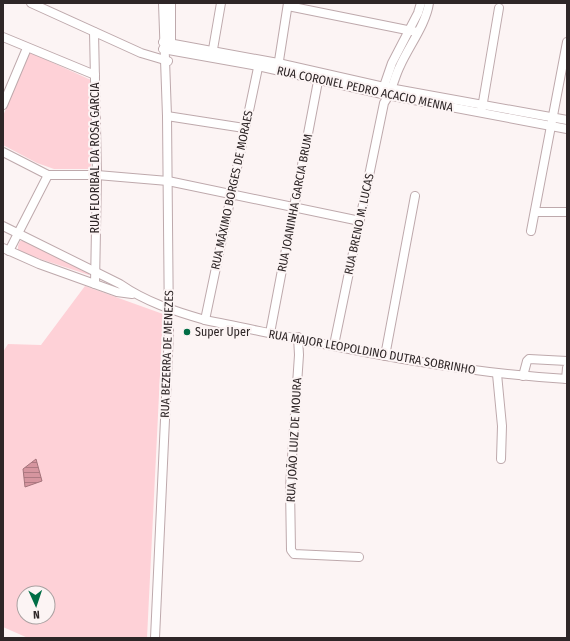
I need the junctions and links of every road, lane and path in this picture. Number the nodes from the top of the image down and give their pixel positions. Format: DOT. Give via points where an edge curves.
graph roads {
  1 [pos="31,3"];
  2 [pos="163,3"];
  3 [pos="171,3"];
  4 [pos="221,3"];
  5 [pos="421,3"];
  6 [pos="429,3"];
  7 [pos="288,4"];
  8 [pos="498,8"];
  9 [pos="413,30"];
  10 [pos="94,32"];
  11 [pos="3,37"];
  12 [pos="567,42"];
  13 [pos="167,46"];
  14 [pos="27,48"];
  15 [pos="212,54"];
  16 [pos="166,61"];
  17 [pos="258,63"];
  18 [pos="278,67"];
  19 [pos="95,75"];
  20 [pos="318,77"];
  21 [pos="387,91"];
  22 [pos="3,105"];
  23 [pos="482,109"];
  24 [pos="167,116"];
  25 [pos="567,120"];
  26 [pos="551,121"];
  27 [pos="244,128"];
  28 [pos="567,129"];
  29 [pos="3,152"];
  30 [pos="48,174"];
  31 [pos="97,175"];
  32 [pos="168,181"];
  33 [pos="231,195"];
  34 [pos="415,196"];
  35 [pos="295,208"];
  36 [pos="535,212"];
  37 [pos="567,212"];
  38 [pos="360,221"];
  39 [pos="3,226"];
  40 [pos="531,231"];
  41 [pos="18,233"];
  42 [pos="6,250"];
  43 [pos="96,272"];
  44 [pos="95,284"];
  45 [pos="135,294"];
  46 [pos="170,310"];
  47 [pos="205,320"];
  48 [pos="270,333"];
  49 [pos="298,337"];
  50 [pos="334,345"];
  51 [pos="385,356"];
  52 [pos="567,361"];
  53 [pos="567,368"];
  54 [pos="497,374"];
  55 [pos="523,376"];
  56 [pos="566,379"];
  57 [pos="501,459"];
  58 [pos="359,557"];
  59 [pos="155,638"];
  1 -- 10 [label="street"];
  2 -- 13 [label="street, RUA BEZERRA DE MENEZES"];
  3 -- 13 [label="street, RUA BEZERRA DE MENEZES"];
  4 -- 15 [label="street"];
  5 -- 9 [label="street"];
  6 -- 9 [label="street" via="427,14"];
  7 -- 9 [label="street"];
  7 -- 18 [label="street"];
  8 -- 23 [label="street"];
  9 -- 21 [label="street" via="396,64"];
  10 -- 16 [label="street"];
  10 -- 19 [label="street, RUA FLORIBAL DA ROSA GARCIA"];
  11 -- 14 [label="street"];
  12 -- 26 [label="street"];
  13 -- 15 [label="street, RUA CORONEL PEDRO ACACIO MENNA"];
  13 -- 16 [label="street, RUA BEZERRA DE MENEZES"];
  14 -- 19 [label="street"];
  14 -- 22 [label="street"];
  15 -- 17 [label="street, RUA CORONEL PEDRO ACACIO MENNA"];
  16 -- 24 [label="street, RUA BEZERRA DE MENEZES"];
  17 -- 18 [label="street, RUA CORONEL PEDRO ACACIO MENNA"];
  17 -- 27 [label="street, RUA MÁXIMO BORGES DE MORAES"];
  18 -- 20 [label="street, RUA CORONEL PEDRO ACACIO MENNA"];
  19 -- 31 [label="street, RUA FLORIBAL DA ROSA GARCIA"];
  20 -- 21 [label="street, RUA CORONEL PEDRO ACACIO MENNA"];
  20 -- 35 [label="street, RUA JOANINHA GARCIA BRUM"];
  21 -- 23 [label="street, RUA CORONEL PEDRO ACACIO MENNA"];
  21 -- 38 [label="street, RUA BRENO M. LUCAS"];
  23 -- 26 [label="street, RUA CORONEL PEDRO ACACIO MENNA"];
  24 -- 27 [label="street"];
  24 -- 32 [label="street, RUA BEZERRA DE MENEZES"];
  25 -- 26 [label="street, RUA CORONEL PEDRO ACACIO MENNA"];
  26 -- 28 [label="street, RUA CORONEL PEDRO ACACIO MENNA"];
  26 -- 36 [label="street"];
  27 -- 33 [label="street, RUA MÁXIMO BORGES DE MORAES"];
  29 -- 30 [label="street"];
  30 -- 31 [label="street"];
  30 -- 41 [label="street"];
  31 -- 32 [label="street"];
  31 -- 43 [label="street, RUA FLORIBAL DA ROSA GARCIA"];
  32 -- 33 [label="street"];
  32 -- 46 [label="street, RUA BEZERRA DE MENEZES"];
  33 -- 35 [label="street"];
  33 -- 47 [label="street, RUA MÁXIMO BORGES DE MORAES"];
  34 -- 51 [label="street"];
  35 -- 38 [label="street"];
  35 -- 48 [label="street, RUA JOANINHA GARCIA BRUM"];
  36 -- 37 [label="street"];
  36 -- 40 [label="street"];
  38 -- 50 [label="street, RUA BRENO M. LUCAS"];
  39 -- 41 [label="street, RUA MAJOR LEOPOLDINO DUTRA SOBRINHO"];
  41 -- 42 [label="street"];
  41 -- 43 [label="street, RUA MAJOR LEOPOLDINO DUTRA SOBRINHO"];
  42 -- 44 [label="street, RUA MAJOR LEOPOLDINO DUTRA SOBRINHO"];
  43 -- 44 [label="street, RUA FLORIBAL DA ROSA GARCIA"];
  43 -- 45 [label="street, RUA MAJOR LEOPOLDINO DUTRA SOBRINHO"];
  44 -- 45 [label="street, RUA MAJOR LEOPOLDINO DUTRA SOBRINHO" via="117,292"];
  45 -- 46 [label="street, RUA MAJOR LEOPOLDINO DUTRA SOBRINHO"];
  46 -- 47 [label="street, RUA MAJOR LEOPOLDINO DUTRA SOBRINHO"];
  46 -- 59 [label="street, RUA BEZERRA DE MENEZES"];
  47 -- 48 [label="street, RUA MAJOR LEOPOLDINO DUTRA SOBRINHO"];
  48 -- 49 [label="street, RUA MAJOR LEOPOLDINO DUTRA SOBRINHO"];
  49 -- 50 [label="street, RUA MAJOR LEOPOLDINO DUTRA SOBRINHO"];
  49 -- 58 [label="street, RUA JOÃO LUIZ DE MOURA" via="290,487 291,550 294,554"];
  50 -- 51 [label="street, RUA MAJOR LEOPOLDINO DUTRA SOBRINHO"];
  51 -- 54 [label="street, RUA MAJOR LEOPOLDINO DUTRA SOBRINHO"];
  52 -- 55 [label="street" via="529,359"];
  53 -- 56 [label="street"];
  54 -- 55 [label="street, RUA MAJOR LEOPOLDINO DUTRA SOBRINHO"];
  54 -- 57 [label="street" via="502,426"];
  55 -- 56 [label="street, RUA MAJOR LEOPOLDINO DUTRA SOBRINHO"];
}
